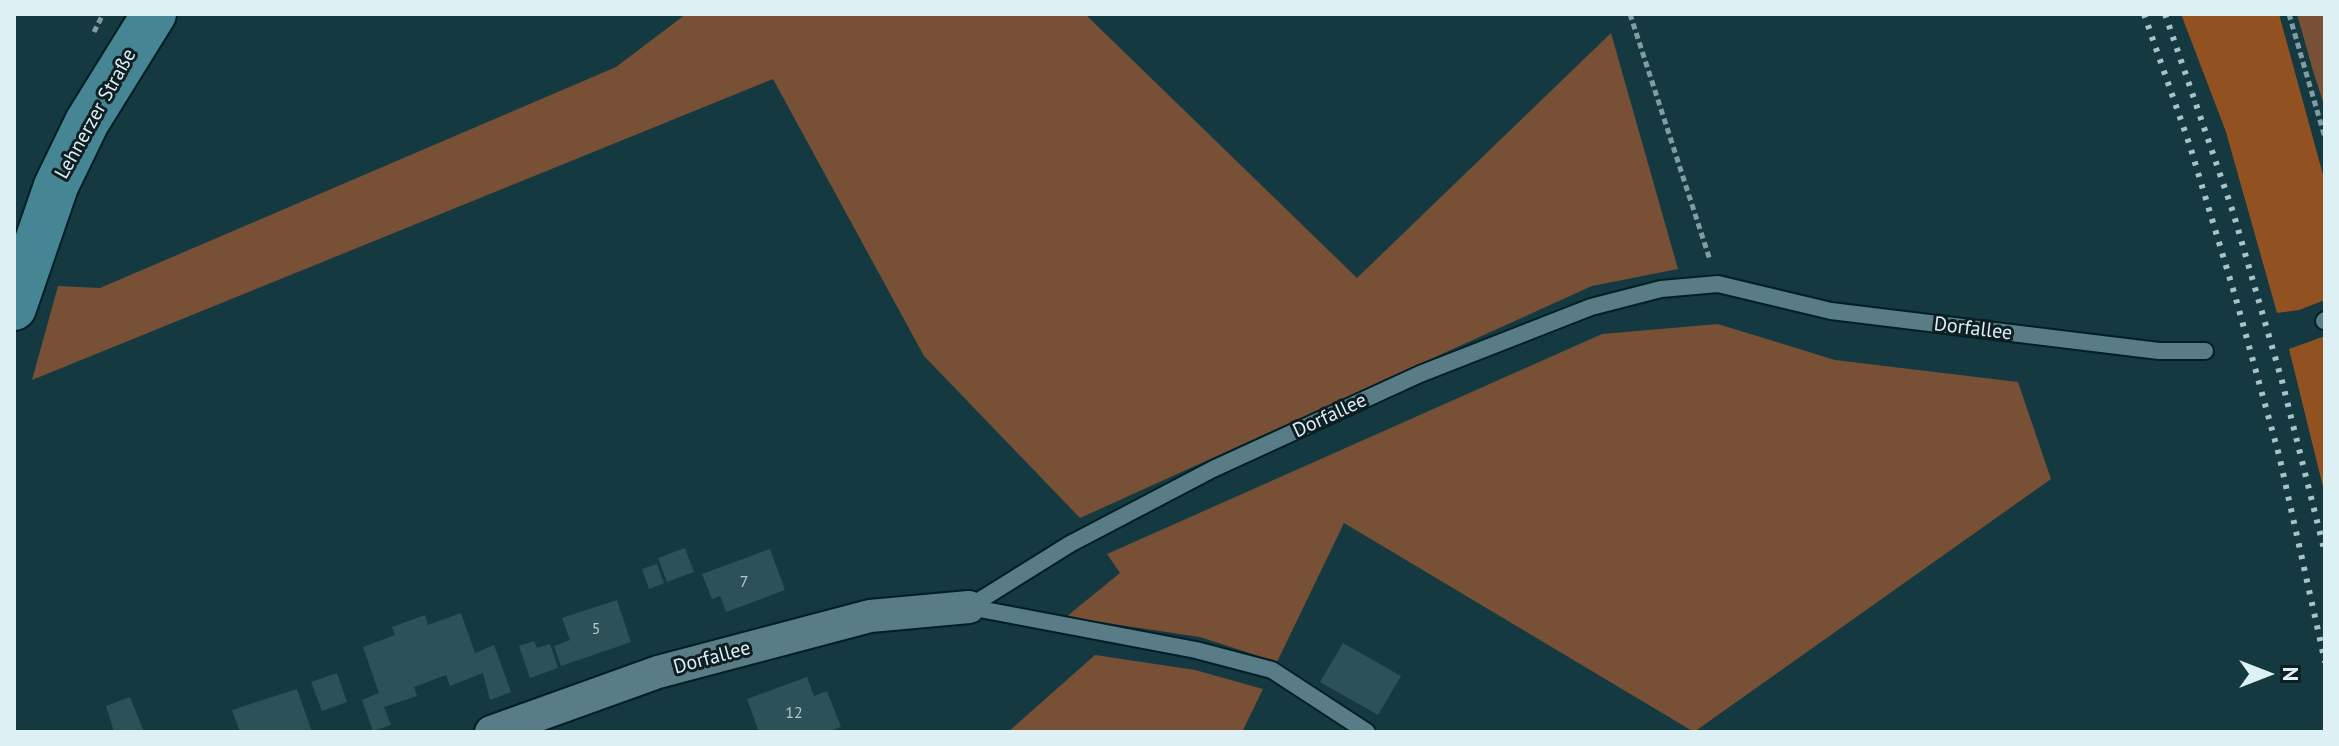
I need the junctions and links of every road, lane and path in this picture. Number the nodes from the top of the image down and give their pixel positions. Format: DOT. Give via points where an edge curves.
graph roads {
  1 [pos="154,14"];
  2 [pos="1630,14"];
  3 [pos="2289,14"];
  4 [pos="2325,138"];
  5 [pos="1718,284"];
  6 [pos="14,308"];
  7 [pos="2205,351"];
  8 [pos="969,607"];
  9 [pos="491,732"];
  10 [pos="1367,732"];
  1 -- 6 [label="main road, Lehnerzer Straße" via="87,122 56,186"];
  2 -- 5 [label="path"];
  3 -- 4 [label="path"];
  5 -- 7 [label="lane, Dorfallee" via="1831,311 2159,351"];
  5 -- 8 [label="lane, Dorfallee" via="1661,289 1591,307 1420,374 1213,469 1070,544"];
  8 -- 9 [label="street, Dorfallee" via="870,616 658,672"];
  8 -- 10 [label="lane" via="1196,650 1272,670"];
}
